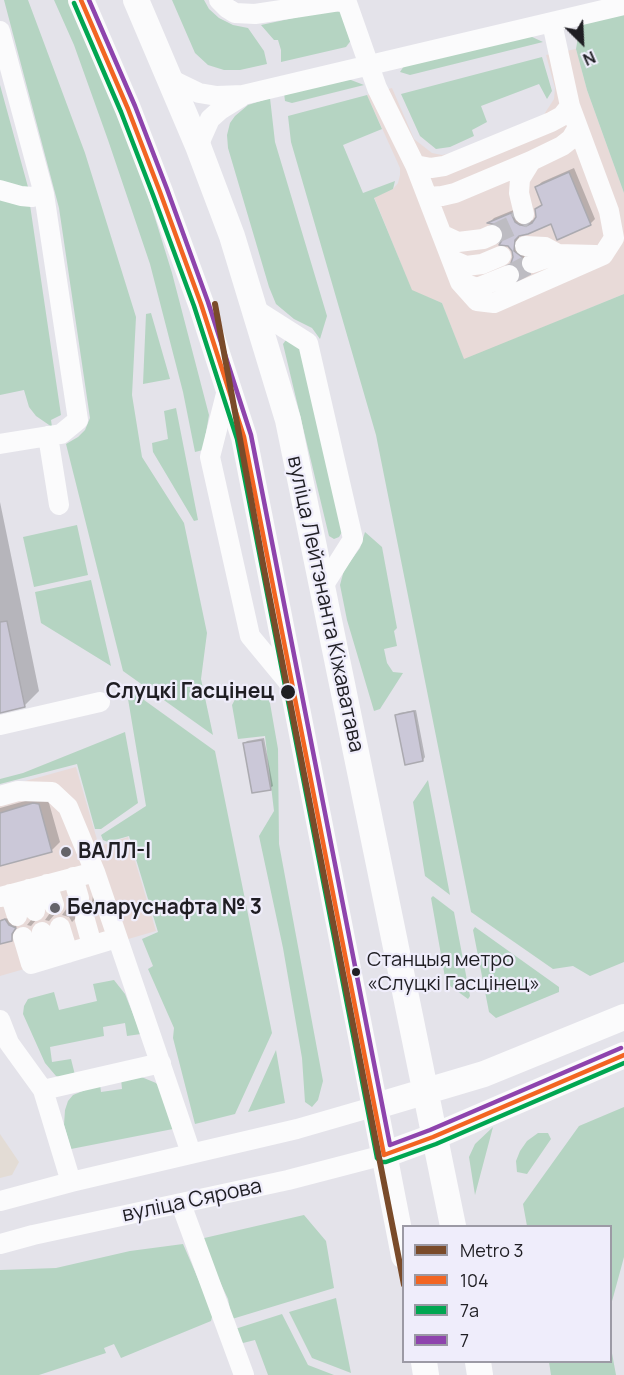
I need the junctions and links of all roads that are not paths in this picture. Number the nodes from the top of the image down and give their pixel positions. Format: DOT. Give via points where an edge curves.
graph roads {
  1 [pos="81,0"];
  2 [pos="136,0"];
  3 [pos="219,0"];
  4 [pos="624,5"];
  5 [pos="552,23"];
  6 [pos="0,31"];
  7 [pos="370,65"];
  8 [pos="170,79"];
  9 [pos="243,96"];
  10 [pos="570,106"];
  11 [pos="577,129"];
  12 [pos="198,146"];
  13 [pos="531,161"];
  14 [pos="415,165"];
  15 [pos="0,190"];
  16 [pos="44,194"];
  17 [pos="428,196"];
  18 [pos="524,214"];
  19 [pos="492,235"];
  20 [pos="442,236"];
  21 [pos="529,255"];
  22 [pos="603,255"];
  23 [pos="501,256"];
  24 [pos="452,260"];
  25 [pos="510,274"];
  26 [pos="460,282"];
  27 [pos="253,308"];
  28 [pos="228,386"];
  29 [pos="48,436"];
  30 [pos="0,444"];
  31 [pos="59,505"];
  32 [pos="322,588"];
  33 [pos="294,688"];
  34 [pos="100,702"];
  35 [pos="0,725"];
  36 [pos="0,796"];
  37 [pos="95,872"];
  38 [pos="73,877"];
  39 [pos="22,891"];
  40 [pos="79,898"];
  41 [pos="85,920"];
  42 [pos="117,938"];
  43 [pos="93,945"];
  44 [pos="59,955"];
  45 [pos="624,1017"];
  46 [pos="0,1020"];
  47 [pos="624,1055"];
  48 [pos="161,1063"];
  49 [pos="43,1090"];
  50 [pos="424,1092"];
  51 [pos="373,1107"];
  52 [pos="433,1137"];
  53 [pos="192,1153"];
  54 [pos="384,1155"];
  55 [pos="71,1182"];
  56 [pos="0,1201"];
  57 [pos="181,1204"];
  58 [pos="453,1225"];
  59 [pos="0,1244"];
  60 [pos="402,1246"];
  61 [pos="244,1375"];
  1 -- 28 [label="main road" via="160,192"];
  2 -- 8 [label="main road, вуліца Лейтэнанта Кіжаватава"];
  3 -- 7 [label="street" via="235,13 255,14 346,0"];
  4 -- 5 [label="street"];
  5 -- 7 [label="street"];
  5 -- 10 [label="street"];
  6 -- 16 [label="street"];
  7 -- 9 [label="street"];
  7 -- 14 [label="street" via="377,88"];
  8 -- 9 [label="street" via="200,93"];
  8 -- 12 [label="main road, вуліца Лейтэнанта Кіжаватава"];
  9 -- 12 [label="street" via="210,119"];
  10 -- 11 [label="street"];
  10 -- 14 [label="street" via="551,122 444,166"];
  11 -- 13 [label="street" via="562,146"];
  11 -- 22 [label="street" via="609,212 614,238"];
  12 -- 27 [label="main road, вуліца Лейтэнанта Кіжаватава" via="232,236"];
  13 -- 17 [label="street" via="455,193"];
  13 -- 18 [label="street" via="520,179"];
  14 -- 17 [label="street"];
  15 -- 16 [label="street" via="32,197"];
  16 -- 29 [label="street" via="78,420 61,434"];
  17 -- 20 [label="street"];
  19 -- 20 [label="street" via="458,242"];
  20 -- 24 [label="street"];
  21 -- 22 [label="street" via="545,247 558,254"];
  22 -- 26 [label="street" via="494,303 477,302"];
  23 -- 24 [label="street" via="466,266"];
  24 -- 26 [label="street"];
  25 -- 26 [label="street" via="477,288"];
  27 -- 32 [label="main road, вуліца Лейтэнанта Кіжаватава" via="288,420"];
  27 -- 32 [label="street" via="308,343 353,539"];
  28 -- 33 [label="main road" via="244,437"];
  28 -- 33 [label="street" via="210,457 250,636"];
  29 -- 30 [label="street"];
  29 -- 31 [label="street"];
  32 -- 50 [label="main road, вуліца Лейтэнанта Кіжаватава"];
  33 -- 51 [label="main road"];
  34 -- 35 [label="street"];
  36 -- 37 [label="street" via="18,791 52,792 68,807"];
  37 -- 38 [label="street"];
  37 -- 42 [label="street"];
  38 -- 39 [label="street"];
  38 -- 40 [label="street"];
  39 -- 39 [label="street" via="35,911"];
  41 -- 43 [label="street"];
  42 -- 43 [label="street"];
  42 -- 48 [label="street"];
  43 -- 44 [label="street"];
  44 -- 44 [label="street" via="42,932 31,964"];
  45 -- 50 [label="main road" via="484,1074"];
  46 -- 49 [label="street" via="9,1042"];
  47 -- 52 [label="main road"];
  48 -- 49 [label="street"];
  48 -- 53 [label="street"];
  49 -- 55 [label="street"];
  50 -- 51 [label="main road"];
  50 -- 52 [label="main road, вуліца Лейтэнанта Кіжаватава"];
  51 -- 53 [label="street"];
  51 -- 54 [label="main road"];
  52 -- 54 [label="main road"];
  52 -- 58 [label="main road, вуліца Лейтэнанта Кіжаватава"];
  53 -- 55 [label="street"];
  54 -- 57 [label="street, вуліца Сярова"];
  54 -- 60 [label="main road"];
  55 -- 56 [label="street"];
  57 -- 59 [label="street, вуліца Сярова"];
  57 -- 61 [label="street"];
}
